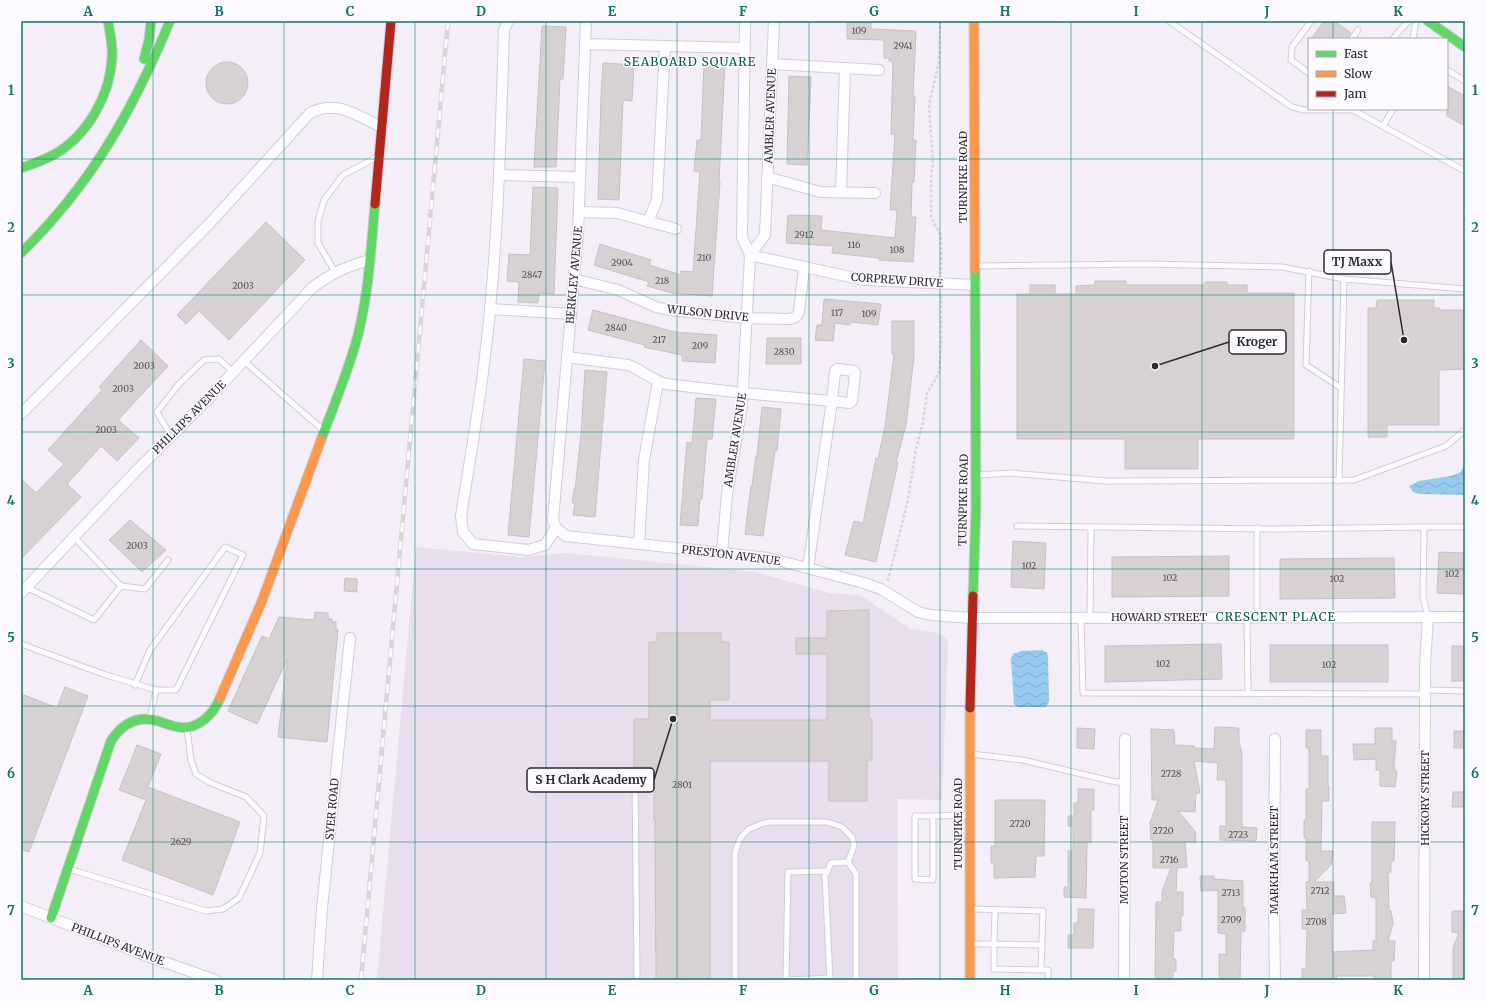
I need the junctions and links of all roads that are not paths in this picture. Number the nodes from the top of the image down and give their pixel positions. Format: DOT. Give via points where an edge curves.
graph roads {
  1 [pos="108,21"];
  2 [pos="151,21"];
  3 [pos="170,21"];
  4 [pos="391,21"];
  5 [pos="508,21"];
  6 [pos="586,21"];
  7 [pos="745,21"];
  8 [pos="774,21"];
  9 [pos="974,21"];
  10 [pos="1169,21"];
  11 [pos="1311,21"];
  12 [pos="1409,21"];
  13 [pos="1416,21"];
  14 [pos="1428,21"];
  15 [pos="1358,30"];
  16 [pos="1353,38"];
  17 [pos="1395,38"];
  18 [pos="1413,38"];
  19 [pos="585,44"];
  20 [pos="665,46"];
  21 [pos="1465,46"];
  22 [pos="745,48"];
  23 [pos="772,64"];
  24 [pos="845,68"];
  25 [pos="879,70"];
  26 [pos="1448,71"];
  27 [pos="1308,72"];
  28 [pos="1465,81"];
  29 [pos="129,110"];
  30 [pos="1308,110"];
  31 [pos="1356,110"];
  32 [pos="1392,110"];
  33 [pos="1383,126"];
  34 [pos="382,127"];
  35 [pos="379,155"];
  36 [pos="21,168"];
  37 [pos="1465,171"];
  38 [pos="499,175"];
  39 [pos="580,177"];
  40 [pos="767,177"];
  41 [pos="841,192"];
  42 [pos="875,193"];
  43 [pos="579,212"];
  44 [pos="648,222"];
  45 [pos="676,229"];
  46 [pos="21,253"];
  47 [pos="750,255"];
  48 [pos="370,260"];
  49 [pos="975,266"];
  50 [pos="804,267"];
  51 [pos="1309,271"];
  52 [pos="335,272"];
  53 [pos="574,279"];
  54 [pos="1344,279"];
  55 [pos="975,285"];
  56 [pos="1465,289"];
  57 [pos="490,309"];
  58 [pos="571,314"];
  59 [pos="746,318"];
  60 [pos="567,356"];
  61 [pos="244,361"];
  62 [pos="233,372"];
  63 [pos="658,382"];
  64 [pos="1342,388"];
  65 [pos="743,393"];
  66 [pos="21,414"];
  67 [pos="324,430"];
  68 [pos="1465,430"];
  69 [pos="171,436"];
  70 [pos="975,475"];
  71 [pos="1339,481"];
  72 [pos="1017,526"];
  73 [pos="1091,527"];
  74 [pos="1424,527"];
  75 [pos="1465,527"];
  76 [pos="556,528"];
  77 [pos="1257,528"];
  78 [pos="74,537"];
  79 [pos="639,544"];
  80 [pos="722,553"];
  81 [pos="168,560"];
  82 [pos="808,568"];
  83 [pos="121,586"];
  84 [pos="23,588"];
  85 [pos="1247,616"];
  86 [pos="1257,616"];
  87 [pos="1428,617"];
  88 [pos="1465,617"];
  89 [pos="972,618"];
  90 [pos="1086,618"];
  91 [pos="350,638"];
  92 [pos="21,644"];
  93 [pos="135,685"];
  94 [pos="156,690"];
  95 [pos="1465,691"];
  96 [pos="1425,692"];
  97 [pos="1248,694"];
  98 [pos="150,719"];
  99 [pos="187,728"];
  100 [pos="1275,739"];
  101 [pos="1125,740"];
  102 [pos="970,754"];
  103 [pos="634,775"];
  104 [pos="1125,783"];
  105 [pos="970,815"];
  106 [pos="933,816"];
  107 [pos="848,862"];
  108 [pos="68,869"];
  109 [pos="828,871"];
  110 [pos="21,906"];
  111 [pos="970,909"];
  112 [pos="995,910"];
  113 [pos="51,918"];
  114 [pos="970,944"];
  115 [pos="994,944"];
  116 [pos="1042,945"];
  117 [pos="1041,970"];
  118 [pos="829,979"];
  119 [pos="215,980"];
  120 [pos="317,980"];
  121 [pos="637,980"];
  122 [pos="735,980"];
  123 [pos="788,980"];
  124 [pos="856,980"];
  125 [pos="970,980"];
  126 [pos="1048,980"];
  127 [pos="1124,980"];
  128 [pos="1275,980"];
  129 [pos="1424,980"];
  1 -- 36 [label="main road" via="112,58 107,84 97,109 89,122 62,150 47,159"];
  2 -- 29 [label="main road" via="148,46"];
  3 -- 29 [label="main road"];
  4 -- 34 [label="main road"];
  5 -- 38 [label="street" via="504,30"];
  6 -- 19 [label="street, BERKLEY AVENUE"];
  7 -- 22 [label="street, AMBLER AVENUE"];
  8 -- 23 [label="street, AMBLER AVENUE"];
  9 -- 49 [label="main road, TURNPIKE ROAD"];
  10 -- 30 [label="lane" via="1292,107"];
  11 -- 27 [label="lane" via="1292,47 1291,60"];
  12 -- 17 [label="lane"];
  13 -- 18 [label="lane"];
  14 -- 21 [label="main road"];
  15 -- 16 [label="lane"];
  19 -- 20 [label="street"];
  19 -- 39 [label="street, BERKLEY AVENUE"];
  20 -- 22 [label="street"];
  20 -- 44 [label="street" via="657,200"];
  22 -- 47 [label="street, AMBLER AVENUE" via="742,237"];
  23 -- 24 [label="street"];
  23 -- 40 [label="street, AMBLER AVENUE"];
  24 -- 25 [label="street"];
  24 -- 41 [label="street"];
  26 -- 28 [label="lane"];
  29 -- 46 [label="main road" via="75,193 58,215"];
  31 -- 33 [label="lane"];
  32 -- 33 [label="lane"];
  33 -- 37 [label="lane"];
  34 -- 35 [label="main road"];
  34 -- 66 [label="street" via="340,108 324,107 310,113 211,222"];
  35 -- 48 [label="main road"];
  35 -- 52 [label="lane" via="343,175 324,200 318,221 318,243"];
  38 -- 39 [label="street"];
  38 -- 57 [label="street"];
  39 -- 43 [label="street, BERKLEY AVENUE"];
  40 -- 41 [label="street" via="820,192"];
  40 -- 47 [label="street, AMBLER AVENUE" via="765,235"];
  41 -- 42 [label="street"];
  43 -- 44 [label="street" via="617,213"];
  43 -- 53 [label="street, BERKLEY AVENUE"];
  44 -- 45 [label="street"];
  47 -- 50 [label="street, CORPREW DRIVE"];
  47 -- 59 [label="street, AMBLER AVENUE"];
  48 -- 52 [label="street, PHILLIPS AVENUE"];
  48 -- 67 [label="main road" via="361,327"];
  49 -- 51 [label="lane" via="1147,264 1289,267"];
  49 -- 55 [label="main road, TURNPIKE ROAD"];
  50 -- 55 [label="street, CORPREW DRIVE" via="864,280"];
  50 -- 59 [label="street, WILSON DRIVE" via="799,312 796,317"];
  51 -- 54 [label="lane"];
  51 -- 64 [label="lane" via="1306,365"];
  52 -- 61 [label="street, PHILLIPS AVENUE" via="313,288"];
  53 -- 58 [label="street, BERKLEY AVENUE"];
  53 -- 59 [label="street, WILSON DRIVE" via="618,290 668,310"];
  54 -- 56 [label="lane"];
  54 -- 64 [label="lane"];
  55 -- 70 [label="main road, TURNPIKE ROAD"];
  57 -- 58 [label="street"];
  57 -- 76 [label="street" via="481,392 461,516 463,532 473,544 528,550 545,545"];
  58 -- 60 [label="street, BERKLEY AVENUE"];
  59 -- 65 [label="street, AMBLER AVENUE"];
  60 -- 63 [label="street" via="628,365"];
  60 -- 76 [label="street, BERKLEY AVENUE" via="553,520"];
  61 -- 62 [label="street, PHILLIPS AVENUE"];
  61 -- 67 [label="lane"];
  62 -- 69 [label="street, PHILLIPS AVENUE"];
  62 -- 69 [label="lane" via="219,360 204,360 179,384 157,412"];
  63 -- 65 [label="street"];
  63 -- 79 [label="street" via="644,460"];
  64 -- 71 [label="lane"];
  65 -- 80 [label="street, AMBLER AVENUE" via="726,494"];
  65 -- 82 [label="street" via="832,401"];
  67 -- 99 [label="main road" via="252,625 214,710 207,718"];
  68 -- 71 [label="lane" via="1446,446 1354,480"];
  69 -- 78 [label="street, PHILLIPS AVENUE"];
  70 -- 71 [label="lane" via="1010,473 1106,481"];
  70 -- 89 [label="main road, TURNPIKE ROAD"];
  72 -- 73 [label="lane"];
  73 -- 77 [label="lane"];
  73 -- 90 [label="lane"];
  74 -- 75 [label="lane"];
  74 -- 77 [label="lane"];
  74 -- 87 [label="lane" via="1423,597"];
  76 -- 79 [label="street, PRESTON AVENUE" via="566,536"];
  77 -- 86 [label="lane"];
  78 -- 83 [label="lane"];
  78 -- 84 [label="street, PHILLIPS AVENUE"];
  79 -- 80 [label="street, PRESTON AVENUE"];
  80 -- 82 [label="street, PRESTON AVENUE" via="769,558"];
  81 -- 83 [label="lane" via="145,589"];
  82 -- 89 [label="street, PRESTON AVENUE" via="881,589 918,612"];
  83 -- 84 [label="lane" via="94,620"];
  85 -- 86 [label="street, HOWARD STREET"];
  85 -- 90 [label="street, HOWARD STREET"];
  85 -- 97 [label="lane"];
  86 -- 87 [label="street, HOWARD STREET"];
  87 -- 88 [label="street, HOWARD STREET"];
  87 -- 96 [label="street, HICKORY STREET"];
  89 -- 90 [label="street, HOWARD STREET"];
  89 -- 102 [label="main road, TURNPIKE ROAD"];
  90 -- 97 [label="lane" via="1083,693"];
  91 -- 120 [label="street, SYER ROAD"];
  92 -- 93 [label="lane"];
  93 -- 94 [label="lane"];
  93 -- 94 [label="lane" via="150,650 225,547 243,555 176,690"];
  94 -- 98 [label="lane"];
  95 -- 96 [label="lane"];
  96 -- 97 [label="lane"];
  96 -- 129 [label="street, HICKORY STREET"];
  98 -- 99 [label="main road"];
  98 -- 108 [label="main road" via="132,720 115,734"];
  99 -- 108 [label="lane" via="191,760 196,774 246,797 264,816 260,853 239,898 223,908 206,911"];
  100 -- 128 [label="street, MARKHAM STREET"];
  101 -- 104 [label="street, MOTON STREET"];
  102 -- 104 [label="lane" via="1023,760"];
  102 -- 105 [label="main road, TURNPIKE ROAD"];
  103 -- 121 [label="lane"];
  104 -- 127 [label="street, MOTON STREET"];
  105 -- 106 [label="lane"];
  105 -- 111 [label="main road, TURNPIKE ROAD"];
  106 -- 106 [label="lane" via="933,880 915,879 915,816"];
  107 -- 109 [label="lane" via="831,863"];
  107 -- 122 [label="lane" via="854,846 852,837 842,827 830,822 770,822 755,826 744,834 737,844 734,862"];
  107 -- 124 [label="lane" via="856,874"];
  108 -- 113 [label="main road"];
  109 -- 118 [label="lane" via="825,876"];
  109 -- 123 [label="lane" via="788,872"];
  110 -- 113 [label="street, PHILLIPS AVENUE"];
  111 -- 112 [label="lane"];
  111 -- 114 [label="main road, TURNPIKE ROAD"];
  112 -- 115 [label="lane"];
  112 -- 116 [label="lane" via="1043,911"];
  113 -- 119 [label="street, PHILLIPS AVENUE"];
  114 -- 115 [label="lane"];
  114 -- 125 [label="main road, TURNPIKE ROAD"];
  115 -- 116 [label="lane"];
  115 -- 117 [label="lane" via="994,969"];
  116 -- 117 [label="lane"];
  117 -- 126 [label="lane" via="1048,970"];
  118 -- 123 [label="lane"];
}
